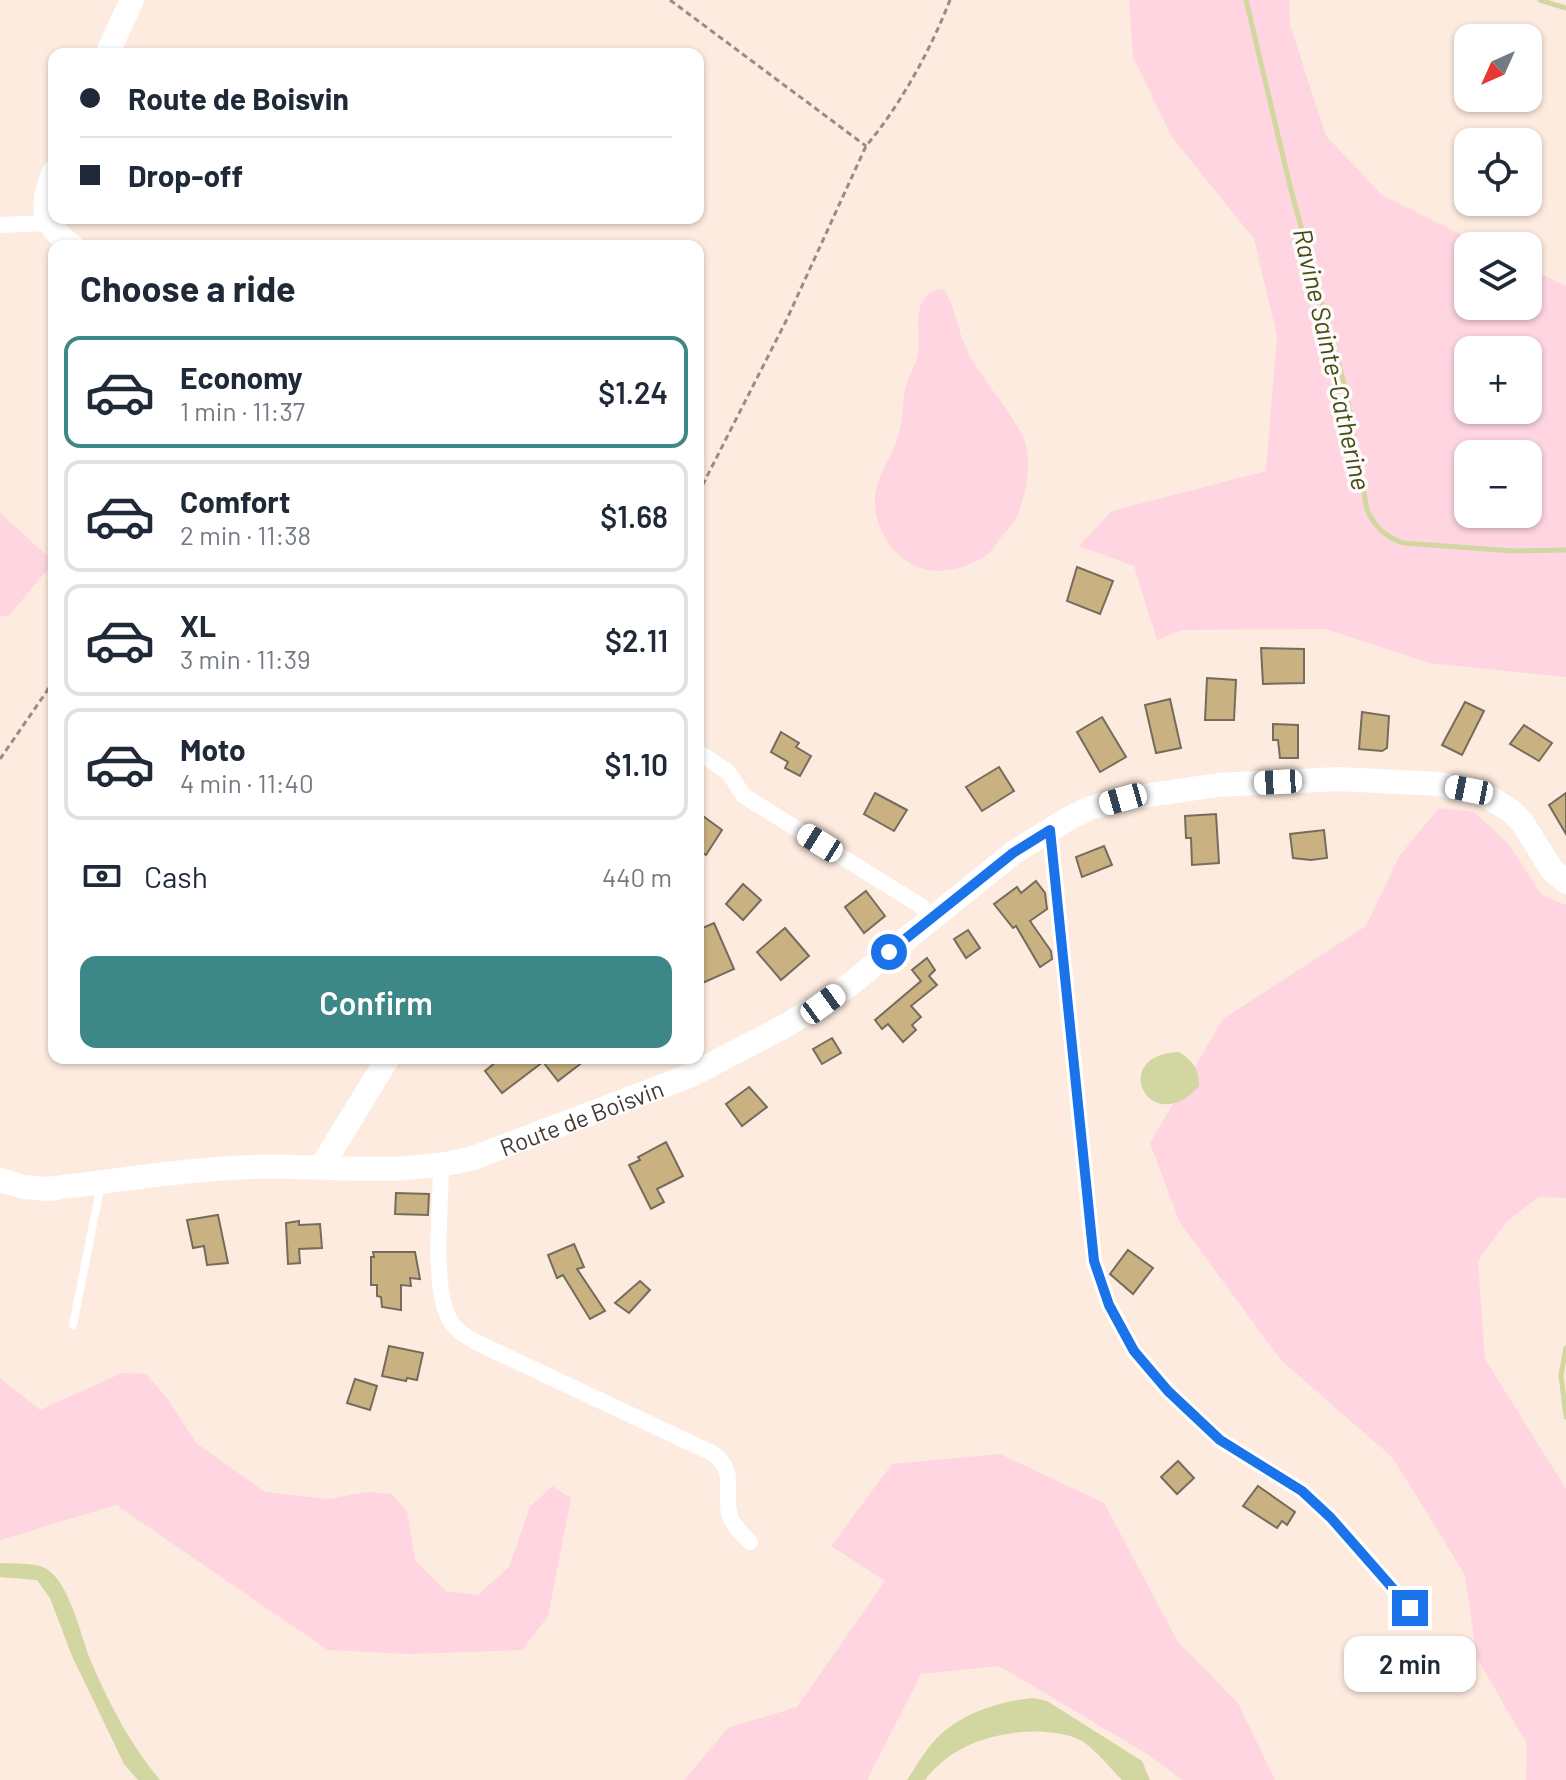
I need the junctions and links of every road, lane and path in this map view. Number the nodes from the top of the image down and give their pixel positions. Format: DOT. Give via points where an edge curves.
graph roads {
  1 [pos="132,0"];
  2 [pos="670,0"];
  3 [pos="950,0"];
  4 [pos="110,48"];
  5 [pos="866,146"];
  6 [pos="48,185"];
  7 [pos="48,223"];
  8 [pos="49,224"];
  9 [pos="0,225"];
  10 [pos="66,240"];
  11 [pos="704,482"];
  12 [pos="48,689"];
  13 [pos="704,756"];
  14 [pos="0,759"];
  15 [pos="1050,830"];
  16 [pos="1566,882"];
  17 [pos="930,918"];
  18 [pos="384,1064"];
  19 [pos="441,1166"];
  20 [pos="325,1167"];
  21 [pos="0,1180"];
  22 [pos="101,1183"];
  23 [pos="73,1325"];
  24 [pos="750,1542"];
  25 [pos="1410,1608"];
  1 -- 4 [label="main road"];
  2 -- 5 [label="path"];
  3 -- 5 [label="path" via="882,128"];
  5 -- 11 [label="path" via="780,334"];
  6 -- 7 [label="main road"];
  7 -- 9 [label="street"];
  8 -- 10 [label="main road"];
  12 -- 14 [label="path"];
  13 -- 17 [label="street" via="728,772 744,796 921,906"];
  15 -- 16 [label="main road, Route de Boisvin" via="1090,808 1123,799 1218,785 1338,779 1440,784 1485,795 1511,811"];
  15 -- 17 [label="main road, Route de Boisvin"];
  15 -- 25 [label="street" via="1094,1261 1109,1305 1134,1351 1168,1391 1220,1440 1302,1491"];
  17 -- 19 [label="main road, Route de Boisvin" via="823,1004 741,1051 689,1076"];
  18 -- 20 [label="main road"];
  19 -- 20 [label="main road, Route de Boisvin"];
  19 -- 24 [label="street" via="439,1282 443,1303 459,1331 714,1454 729,1474 730,1519"];
  20 -- 22 [label="main road, Route de Boisvin" via="250,1167"];
  21 -- 22 [label="main road, Route de Boisvin" via="46,1189"];
  22 -- 23 [label="lane"];
}
